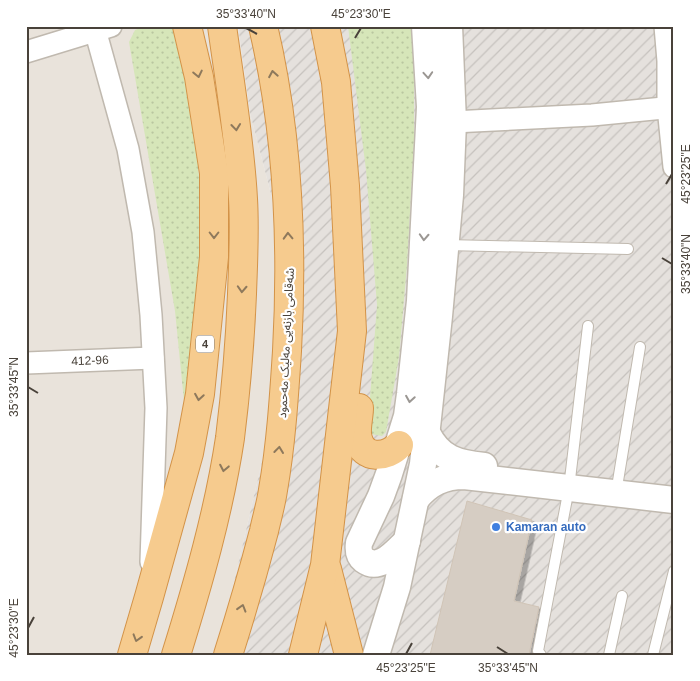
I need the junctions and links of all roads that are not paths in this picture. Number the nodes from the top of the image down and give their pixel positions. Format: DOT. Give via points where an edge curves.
graph roads {
  1 [pos="186,26"];
  2 [pos="222,26"];
  3 [pos="263,26"];
  4 [pos="325,26"];
  5 [pos="424,26"];
  6 [pos="448,26"];
  7 [pos="665,26"];
  8 [pos="100,28"];
  9 [pos="26,52"];
  10 [pos="671,107"];
  11 [pos="453,122"];
  12 [pos="674,167"];
  13 [pos="445,246"];
  14 [pos="628,249"];
  15 [pos="588,326"];
  16 [pos="352,331"];
  17 [pos="640,347"];
  18 [pos="153,358"];
  19 [pos="26,362"];
  20 [pos="427,433"];
  21 [pos="399,445"];
  22 [pos="618,481"];
  23 [pos="569,482"];
  24 [pos="674,488"];
  25 [pos="416,499"];
  26 [pos="674,500"];
  27 [pos="407,541"];
  28 [pos="326,565"];
  29 [pos="674,571"];
  30 [pos="622,596"];
  31 [pos="149,598"];
  32 [pos="132,655"];
  33 [pos="176,655"];
  34 [pos="228,655"];
  35 [pos="303,655"];
  36 [pos="349,655"];
  37 [pos="376,655"];
  38 [pos="541,655"];
  39 [pos="609,655"];
  40 [pos="653,655"];
  1 -- 31 [label="highway, 4, one-way" via="199,76 214,173 214,257 200,394 191,443"];
  2 -- 33 [label="highway, one-way" via="243,200 239,355 230,439 218,499"];
  34 -- 3 [label="highway, شەقامی بازنەیی مەلیک مەحمود, one-way" via="273,491 284,411 289,312 288,229 282,136"];
  4 -- 16 [label="highway" via="337,92"];
  5 -- 21 [label="street, one-way" via="430,107 420,301 407,416"];
  6 -- 11 [label="street"];
  7 -- 10 [label="street"];
  8 -- 9 [label="street"];
  8 -- 18 [label="street" via="143,232"];
  10 -- 11 [label="street" via="592,115"];
  10 -- 12 [label="street"];
  11 -- 13 [label="street"];
  13 -- 14 [label="lane"];
  13 -- 20 [label="street"];
  15 -- 23 [label="lane"];
  16 -- 21 [label="highway" via="362,367 357,438 364,450 377,455 390,453"];
  16 -- 28 [label="highway"];
  17 -- 22 [label="lane"];
  18 -- 19 [label="street, 412-96"];
  18 -- 31 [label="street" via="156,408"];
  20 -- 23 [label="street" via="438,450 465,464"];
  20 -- 25 [label="street"];
  21 -- 27 [label="street" via="358,548 366,562 379,564"];
  22 -- 23 [label="street"];
  22 -- 24 [label="street"];
  23 -- 25 [label="street" via="455,476 438,480"];
  23 -- 26 [label="street"];
  23 -- 38 [label="lane" via="538,652"];
  25 -- 27 [label="street"];
  27 -- 37 [label="street"];
  28 -- 35 [label="highway"];
  28 -- 36 [label="highway"];
  29 -- 40 [label="lane"];
  30 -- 39 [label="lane"];
  31 -- 32 [label="highway, 4, one-way"];
}
